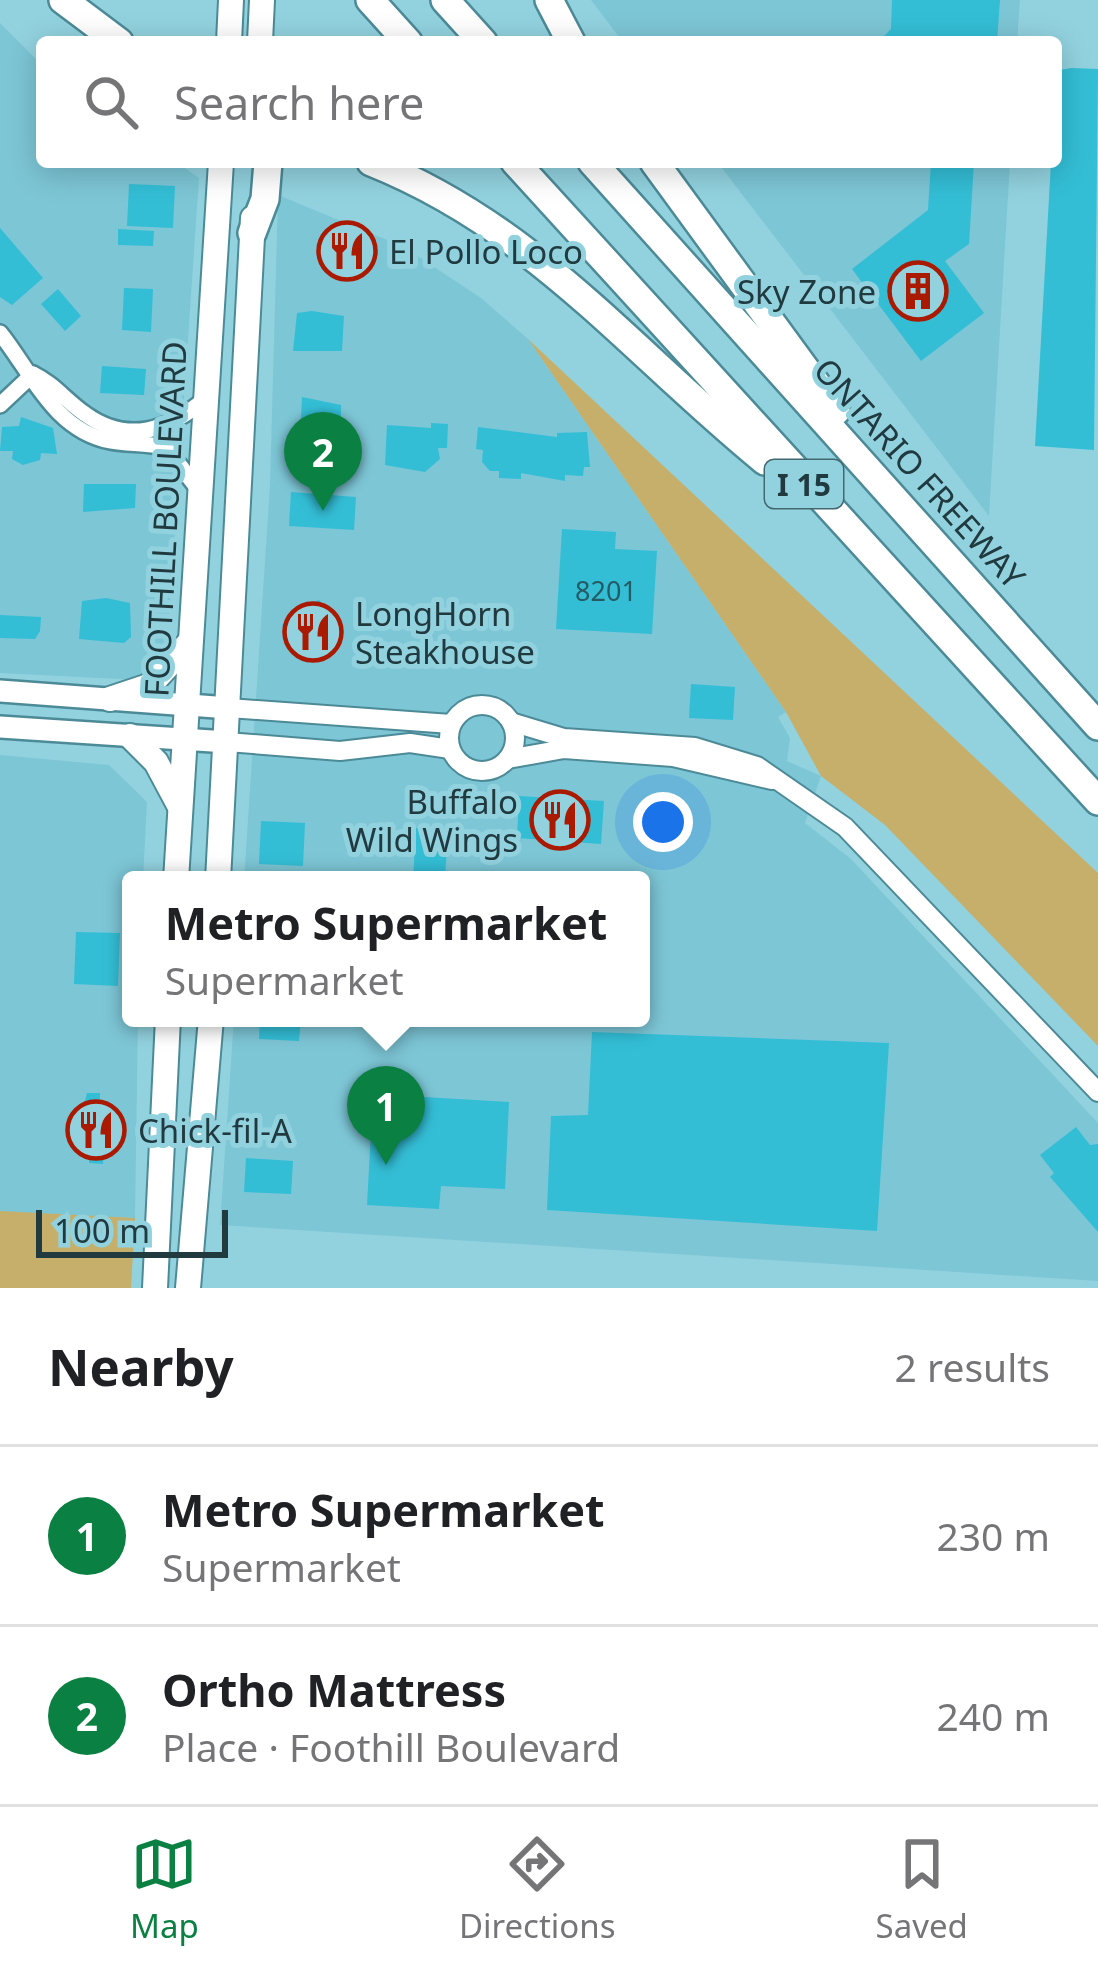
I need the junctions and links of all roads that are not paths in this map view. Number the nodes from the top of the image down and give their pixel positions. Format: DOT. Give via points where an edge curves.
graph roads {
  1 [pos="62,0"];
  2 [pos="231,0"];
  3 [pos="262,0"];
  4 [pos="370,0"];
  5 [pos="445,0"];
  6 [pos="549,0"];
  7 [pos="111,36"];
  8 [pos="229,36"];
  9 [pos="260,36"];
  10 [pos="403,36"];
  11 [pos="478,36"];
  12 [pos="568,36"];
  13 [pos="221,168"];
  14 [pos="255,168"];
  15 [pos="268,168"];
  16 [pos="385,168"];
  17 [pos="520,168"];
  18 [pos="597,168"];
  19 [pos="658,168"];
  20 [pos="252,233"];
  21 [pos="0,333"];
  22 [pos="33,374"];
  23 [pos="205,399"];
  24 [pos="0,405"];
  25 [pos="854,454"];
  26 [pos="199,490"];
  27 [pos="834,517"];
  28 [pos="190,641"];
  29 [pos="0,691"];
  30 [pos="110,699"];
  31 [pos="187,704"];
  32 [pos="229,708"];
  33 [pos="511,722"];
  34 [pos="451,724"];
  35 [pos="1098,726"];
  36 [pos="0,727"];
  37 [pos="130,736"];
  38 [pos="184,740"];
  39 [pos="227,742"];
  40 [pos="450,749"];
  41 [pos="508,759"];
  42 [pos="772,780"];
  43 [pos="1098,801"];
  44 [pos="180,807"];
  45 [pos="176,871"];
  46 [pos="219,871"];
  47 [pos="168,1027"];
  48 [pos="210,1027"];
  49 [pos="1098,1092"];
  50 [pos="159,1201"];
  51 [pos="155,1288"];
  52 [pos="171,1288"];
  53 [pos="188,1288"];
  1 -- 7 [label="highway"];
  2 -- 8 [label="main road"];
  3 -- 9 [label="main road"];
  4 -- 10 [label="highway"];
  5 -- 11 [label="highway"];
  6 -- 12 [label="highway"];
  13 -- 23 [label="main road, FOOTHILL BOULEVARD"];
  14 -- 20 [label="main road"];
  15 -- 20 [label="highway"];
  16 -- 27 [label="highway" via="448,196 528,249"];
  17 -- 27 [label="highway, I 15"];
  18 -- 25 [label="highway, ONTARIO FREEWAY / I 15"];
  19 -- 25 [label="highway" via="835,410"];
  20 -- 32 [label="main road"];
  21 -- 22 [label="street"];
  22 -- 23 [label="street" via="86,415 124,430 166,428"];
  22 -- 24 [label="street"];
  22 -- 26 [label="street" via="41,395 71,424 107,441 166,448"];
  23 -- 26 [label="main road, FOOTHILL BOULEVARD"];
  25 -- 35 [label="highway, ONTARIO FREEWAY / I 15"];
  26 -- 28 [label="main road, FOOTHILL BOULEVARD"];
  27 -- 43 [label="highway, I 15"];
  28 -- 30 [label="main road" via="149,686"];
  28 -- 31 [label="main road, FOOTHILL BOULEVARD"];
  29 -- 30 [label="main road"];
  30 -- 31 [label="main road"];
  31 -- 32 [label="main road"];
  31 -- 38 [label="main road, FOOTHILL BOULEVARD"];
  32 -- 34 [label="street"];
  32 -- 39 [label="main road"];
  33 -- 34 [label="street" via="478,704"];
  33 -- 41 [label="street"];
  33 -- 42 [label="street" via="564,738 695,747 757,766"];
  34 -- 40 [label="street"];
  36 -- 37 [label="main road"];
  37 -- 38 [label="main road"];
  37 -- 44 [label="main road" via="156,762"];
  38 -- 39 [label="main road"];
  38 -- 44 [label="main road, FOOTHILL BOULEVARD"];
  39 -- 40 [label="street"];
  39 -- 46 [label="main road"];
  40 -- 41 [label="street" via="477,771"];
  41 -- 42 [label="street" via="564,749 656,755"];
  42 -- 49 [label="street" via="845,827"];
  44 -- 45 [label="main road, FOOTHILL BOULEVARD"];
  47 -- 50 [label="main road"];
  48 -- 53 [label="main road"];
  50 -- 51 [label="main road"];
  50 -- 52 [label="main road" via="174,1210"];
}
